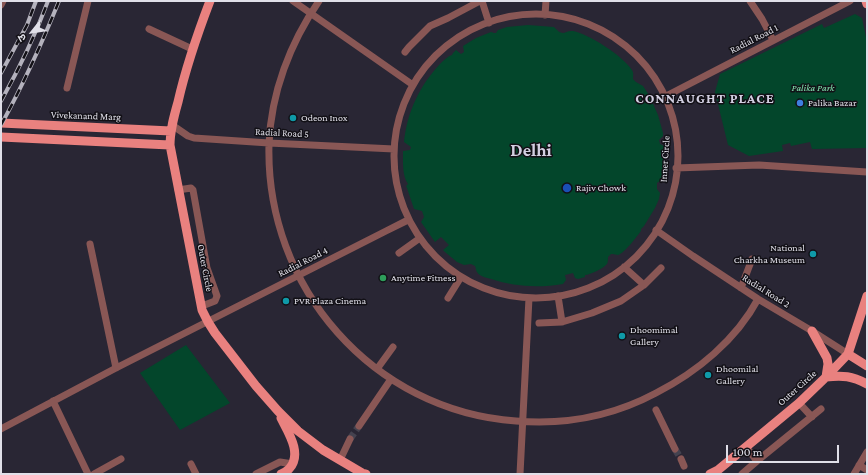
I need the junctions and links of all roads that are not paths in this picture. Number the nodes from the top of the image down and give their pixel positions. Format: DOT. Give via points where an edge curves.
graph roads {
  1 [pos="3,1"];
  2 [pos="88,1"];
  3 [pos="210,1"];
  4 [pos="293,1"];
  5 [pos="319,1"];
  6 [pos="481,1"];
  7 [pos="546,1"];
  8 [pos="750,1"];
  9 [pos="850,1"];
  10 [pos="866,1"];
  11 [pos="867,4"];
  12 [pos="1,5"];
  13 [pos="310,13"];
  14 [pos="545,15"];
  15 [pos="489,23"];
  16 [pos="150,29"];
  17 [pos="773,40"];
  18 [pos="192,49"];
  19 [pos="405,52"];
  20 [pos="413,85"];
  21 [pos="67,88"];
  22 [pos="668,94"];
  23 [pos="5,124"];
  24 [pos="171,128"];
  25 [pos="4,137"];
  26 [pos="269,143"];
  27 [pos="170,145"];
  28 [pos="394,149"];
  29 [pos="676,168"];
  30 [pos="867,172"];
  31 [pos="178,190"];
  32 [pos="408,220"];
  33 [pos="656,230"];
  34 [pos="420,238"];
  35 [pos="90,244"];
  36 [pos="400,253"];
  37 [pos="204,256"];
  38 [pos="192,259"];
  39 [pos="752,259"];
  40 [pos="624,267"];
  41 [pos="661,268"];
  42 [pos="298,275"];
  43 [pos="461,277"];
  44 [pos="644,285"];
  45 [pos="741,288"];
  46 [pos="558,296"];
  47 [pos="867,296"];
  48 [pos="448,298"];
  49 [pos="529,298"];
  50 [pos="758,299"];
  51 [pos="202,306"];
  52 [pos="208,322"];
  53 [pos="562,322"];
  54 [pos="539,323"];
  55 [pos="812,331"];
  56 [pos="392,345"];
  57 [pos="848,354"];
  58 [pos="867,366"];
  59 [pos="116,368"];
  60 [pos="375,368"];
  61 [pos="826,377"];
  62 [pos="391,379"];
  63 [pos="867,384"];
  64 [pos="53,402"];
  65 [pos="799,402"];
  66 [pos="821,409"];
  67 [pos="656,410"];
  68 [pos="278,411"];
  69 [pos="812,417"];
  70 [pos="523,422"];
  71 [pos="359,426"];
  72 [pos="1,429"];
  73 [pos="350,439"];
  74 [pos="746,447"];
  75 [pos="675,449"];
  76 [pos="867,452"];
  77 [pos="121,459"];
  78 [pos="340,460"];
  79 [pos="757,461"];
  80 [pos="191,464"];
  81 [pos="859,464"];
  82 [pos="288,470"];
  83 [pos="867,470"];
  84 [pos="88,474"];
  85 [pos="94,474"];
  86 [pos="196,474"];
  87 [pos="256,474"];
  88 [pos="361,474"];
  89 [pos="520,474"];
  90 [pos="710,474"];
  91 [pos="742,474"];
  92 [pos="854,474"];
  1 -- 12 [label="street"];
  2 -- 21 [label="street"];
  3 -- 18 [label="main road, Outer Circle"];
  4 -- 13 [label="street"];
  5 -- 13 [label="street"];
  6 -- 15 [label="street"];
  6 -- 19 [label="street" via="430,26"];
  7 -- 14 [label="street"];
  8 -- 17 [label="street"];
  9 -- 17 [label="street, Radial Road 1"];
  10 -- 11 [label="main road"];
  13 -- 20 [label="street"];
  13 -- 26 [label="street" via="282,72"];
  14 -- 15 [label="street, Inner Circle" via="517,16"];
  14 -- 22 [label="street, Inner Circle" via="586,22 604,30 642,58"];
  15 -- 20 [label="street, Inner Circle" via="461,36 441,51"];
  16 -- 18 [label="street"];
  17 -- 22 [label="street, Radial Road 1"];
  18 -- 24 [label="main road, Outer Circle"];
  20 -- 28 [label="street, Inner Circle" via="400,116"];
  22 -- 29 [label="street, Inner Circle" via="677,138"];
  23 -- 24 [label="main road, Vivekanand Marg"];
  23 -- 25 [label="main road"];
  24 -- 26 [label="street, Radial Road 5" via="194,138"];
  24 -- 27 [label="main road, Outer Circle"];
  25 -- 27 [label="main road"];
  26 -- 28 [label="street, Radial Road 5"];
  26 -- 42 [label="street" via="275,210 285,245"];
  27 -- 31 [label="main road, Outer Circle"];
  28 -- 32 [label="street, Inner Circle" via="396,178"];
  29 -- 30 [label="street" via="759,165"];
  29 -- 33 [label="street, Inner Circle" via="666,210"];
  31 -- 37 [label="street" via="193,190"];
  31 -- 38 [label="main road, Outer Circle"];
  32 -- 34 [label="street, Inner Circle"];
  32 -- 42 [label="street, Radial Road 4"];
  33 -- 40 [label="street, Inner Circle" via="644,248"];
  33 -- 45 [label="street, Radial Road 2"];
  34 -- 36 [label="street"];
  34 -- 43 [label="street, Inner Circle" via="441,261"];
  35 -- 59 [label="street"];
  37 -- 38 [label="street"];
  37 -- 51 [label="street" via="217,296 215,301"];
  38 -- 51 [label="main road, Outer Circle"];
  39 -- 45 [label="street"];
  40 -- 44 [label="street"];
  40 -- 46 [label="street, Inner Circle" via="608,279 589,288"];
  41 -- 44 [label="street"];
  42 -- 52 [label="street, Radial Road 4"];
  42 -- 60 [label="street" via="328,322"];
  43 -- 48 [label="street"];
  43 -- 49 [label="street, Inner Circle" via="498,293"];
  44 -- 53 [label="street" via="621,302"];
  45 -- 50 [label="street, Radial Road 2"];
  46 -- 49 [label="street, Inner Circle"];
  46 -- 53 [label="street"];
  47 -- 57 [label="main road, Outer Circle"];
  49 -- 70 [label="street"];
  50 -- 55 [label="street, Radial Road 2"];
  50 -- 70 [label="street" via="746,319 713,354 690,373 658,392 594,416 565,421"];
  51 -- 52 [label="main road, Outer Circle"];
  52 -- 59 [label="street, Radial Road 4"];
  52 -- 68 [label="main road, Outer Circle"];
  53 -- 54 [label="street"];
  55 -- 57 [label="street, Radial Road 2"];
  55 -- 61 [label="main road" via="827,358"];
  56 -- 60 [label="street"];
  57 -- 58 [label="main road"];
  57 -- 61 [label="main road, Outer Circle"];
  59 -- 64 [label="street, Radial Road 4"];
  60 -- 62 [label="street"];
  61 -- 63 [label="main road" via="851,377"];
  61 -- 65 [label="main road, Outer Circle"];
  62 -- 70 [label="street" via="420,396 452,409"];
  62 -- 71 [label="street"];
  64 -- 72 [label="street, Radial Road 4"];
  64 -- 84 [label="street"];
  65 -- 69 [label="street"];
  65 -- 74 [label="main road, Outer Circle"];
  66 -- 69 [label="street"];
  67 -- 75 [label="street"];
  68 -- 78 [label="main road, Outer Circle" via="298,431"];
  68 -- 82 [label="main road" via="294,448 295,456"];
  69 -- 79 [label="street"];
  70 -- 89 [label="street"];
  73 -- 78 [label="street"];
  74 -- 79 [label="street"];
  74 -- 90 [label="main road, Outer Circle"];
  76 -- 81 [label="street"];
  77 -- 85 [label="street"];
  78 -- 88 [label="main road, Outer Circle"];
  79 -- 91 [label="street"];
  80 -- 86 [label="street"];
  81 -- 83 [label="street"];
  81 -- 92 [label="street"];
  82 -- 87 [label="street" via="280,462"];
}
